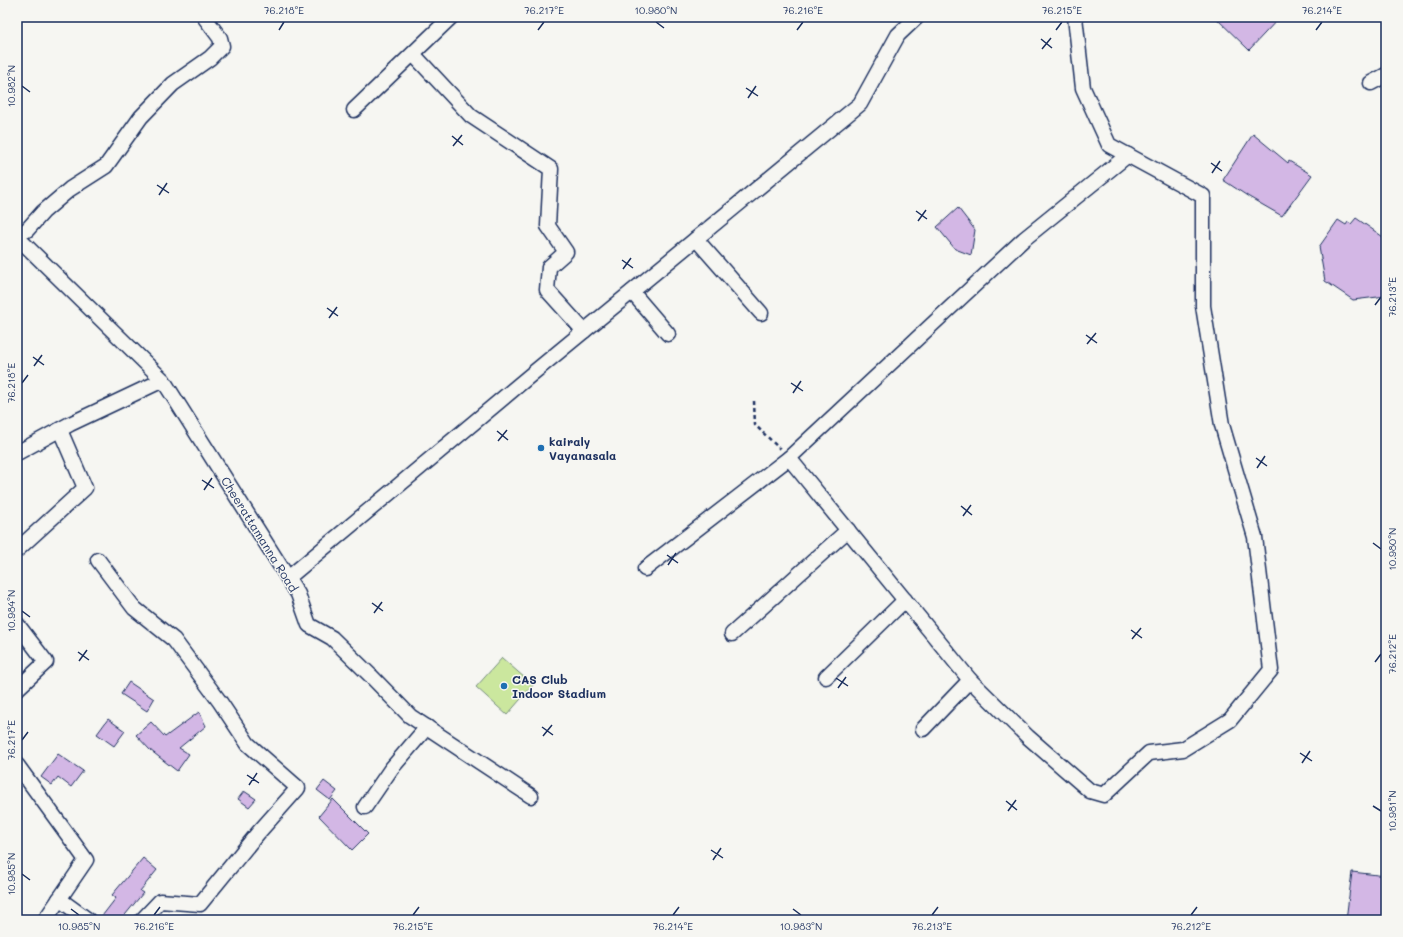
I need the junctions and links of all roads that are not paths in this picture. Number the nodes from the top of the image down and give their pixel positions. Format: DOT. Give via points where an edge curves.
graph roads {
  1 [pos="206,17"];
  2 [pos="451,17"];
  3 [pos="917,17"];
  4 [pos="1075,17"];
  5 [pos="412,54"];
  6 [pos="1386,75"];
  7 [pos="1371,83"];
  8 [pos="354,110"];
  9 [pos="1128,155"];
  10 [pos="17,234"];
  11 [pos="17,237"];
  12 [pos="696,239"];
  13 [pos="632,292"];
  14 [pos="761,313"];
  15 [pos="584,331"];
  16 [pos="668,334"];
  17 [pos="163,380"];
  18 [pos="60,430"];
  19 [pos="17,453"];
  20 [pos="789,458"];
  21 [pos="848,530"];
  22 [pos="17,550"];
  23 [pos="98,560"];
  24 [pos="645,568"];
  25 [pos="288,578"];
  26 [pos="905,600"];
  27 [pos="17,624"];
  28 [pos="732,634"];
  29 [pos="826,677"];
  30 [pos="970,680"];
  31 [pos="17,689"];
  32 [pos="427,727"];
  33 [pos="923,728"];
  34 [pos="17,765"];
  35 [pos="531,796"];
  36 [pos="365,807"];
  37 [pos="59,899"];
  38 [pos="45,920"];
  39 [pos="88,920"];
  40 [pos="142,920"];
  1 -- 10 [label="street" via="220,38 222,46 210,58 173,84 142,117 106,166 70,189 27,230"];
  2 -- 5 [label="street"];
  3 -- 12 [label="street" via="898,35 860,104"];
  4 -- 9 [label="street" via="1083,88 1109,145"];
  5 -- 8 [label="street"];
  5 -- 15 [label="street" via="471,116 551,170 548,226 566,252 549,267 547,290"];
  6 -- 7 [label="street"];
  9 -- 20 [label="street" via="1024,240"];
  9 -- 30 [label="street" via="1203,196 1202,306 1222,425 1255,537 1271,670 1230,720 1183,749 1149,754 1104,795 1090,791 1028,737"];
  11 -- 17 [label="street, Cheerattamanna Road"];
  12 -- 13 [label="street"];
  12 -- 14 [label="street"];
  13 -- 15 [label="street"];
  13 -- 16 [label="street"];
  15 -- 25 [label="street"];
  17 -- 18 [label="street"];
  17 -- 25 [label="street, Cheerattamanna Road"];
  18 -- 19 [label="street"];
  18 -- 22 [label="street" via="85,488"];
  20 -- 21 [label="street"];
  20 -- 24 [label="street"];
  21 -- 26 [label="street"];
  21 -- 28 [label="street"];
  23 -- 40 [label="street" via="134,608 174,640 248,744 298,788 200,904 160,901"];
  25 -- 32 [label="street, Cheerattamanna Road" via="298,594 309,625 332,638 410,716"];
  26 -- 29 [label="street"];
  26 -- 30 [label="street"];
  27 -- 31 [label="street" via="46,662"];
  30 -- 33 [label="street"];
  32 -- 35 [label="street, Cheerattamanna Road"];
  32 -- 36 [label="street" via="391,769"];
  34 -- 37 [label="street" via="86,860"];
  37 -- 38 [label="street"];
  37 -- 39 [label="street"];
}
